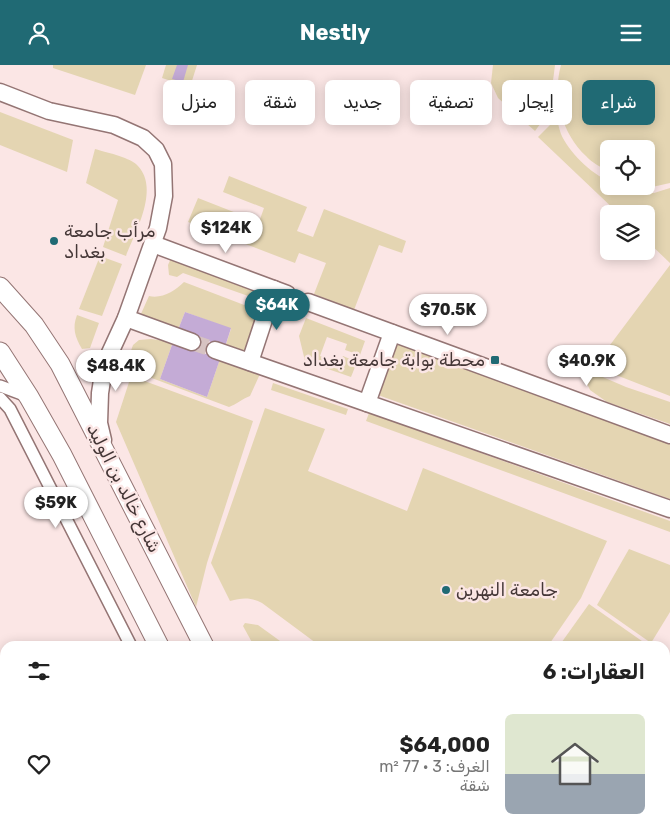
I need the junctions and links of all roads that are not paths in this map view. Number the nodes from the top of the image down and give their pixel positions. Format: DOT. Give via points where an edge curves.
graph roads {
  1 [pos="0,82"];
  2 [pos="0,92"];
  3 [pos="90,119"];
  4 [pos="153,244"];
  5 [pos="0,287"];
  6 [pos="308,302"];
  7 [pos="126,318"];
  8 [pos="392,333"];
  9 [pos="192,341"];
  10 [pos="215,350"];
  11 [pos="0,352"];
  12 [pos="250,362"];
  13 [pos="0,386"];
  14 [pos="29,397"];
  15 [pos="0,398"];
  16 [pos="367,403"];
  17 [pos="670,435"];
  18 [pos="113,468"];
  19 [pos="670,509"];
  20 [pos="129,641"];
  21 [pos="156,641"];
  22 [pos="201,641"];
  1 -- 3 [label="street" via="53,101"];
  2 -- 3 [label="street" via="49,111"];
  3 -- 4 [label="street" via="143,138 156,150 163,164 164,196"];
  4 -- 7 [label="street"];
  4 -- 12 [label="street" via="281,291"];
  5 -- 18 [label="main road, شارع خالد بن الوليد" via="34,325 60,364"];
  6 -- 8 [label="street"];
  7 -- 9 [label="street"];
  7 -- 18 [label="street" via="109,355 100,393 99,423"];
  8 -- 16 [label="street"];
  8 -- 17 [label="street"];
  10 -- 12 [label="street"];
  11 -- 14 [label="main road"];
  12 -- 16 [label="street"];
  13 -- 14 [label="street"];
  14 -- 21 [label="main road"];
  15 -- 20 [label="street" via="10,409"];
  16 -- 19 [label="street"];
  18 -- 22 [label="main road, شارع خالد بن الوليد"];
}
